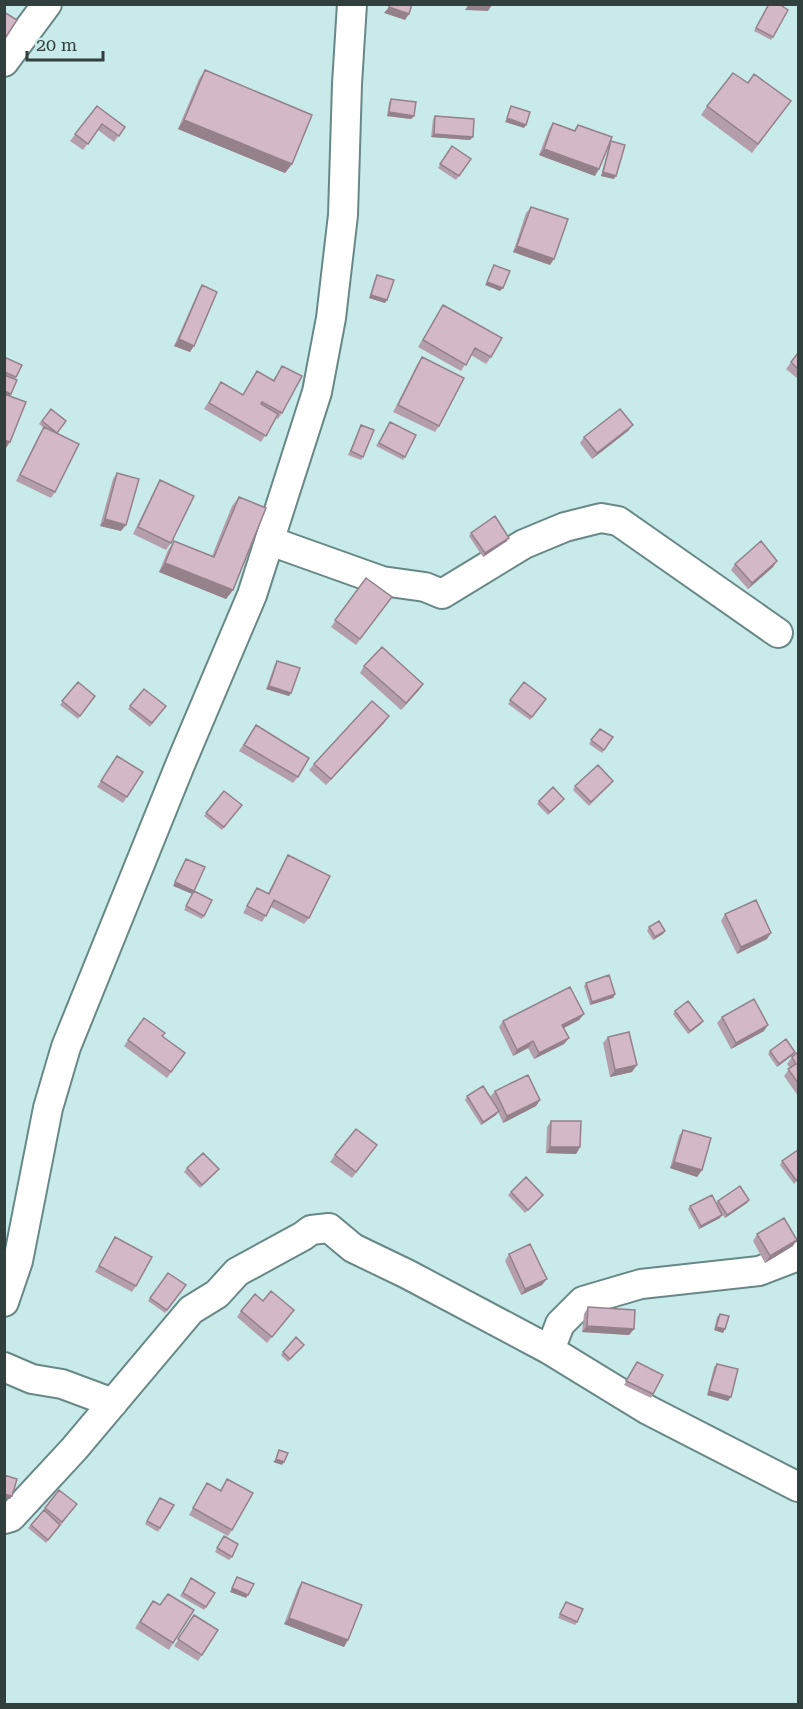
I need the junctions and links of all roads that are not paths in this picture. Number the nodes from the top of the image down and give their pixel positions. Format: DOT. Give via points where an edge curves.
graph roads {
  1 [pos="46,4"];
  2 [pos="352,4"];
  3 [pos="4,62"];
  4 [pos="270,540"];
  5 [pos="778,633"];
  6 [pos="798,1256"];
  7 [pos="4,1302"];
  8 [pos="550,1350"];
  9 [pos="4,1367"];
  10 [pos="113,1403"];
  11 [pos="798,1487"];
  12 [pos="4,1519"];
  1 -- 3 [label="street"];
  2 -- 4 [label="street" via="343,214 331,318 317,392"];
  4 -- 5 [label="street" via="382,580 442,594 524,544 601,518 618,521"];
  4 -- 7 [label="street" via="252,595 66,1047 48,1108 18,1262"];
  6 -- 8 [label="street" via="759,1271 641,1284 583,1301 560,1324"];
  8 -- 10 [label="street" via="353,1248 329,1228 311,1230 237,1272 217,1294 191,1310"];
  8 -- 11 [label="street" via="648,1410"];
  9 -- 10 [label="street"];
  10 -- 12 [label="street"];
}
